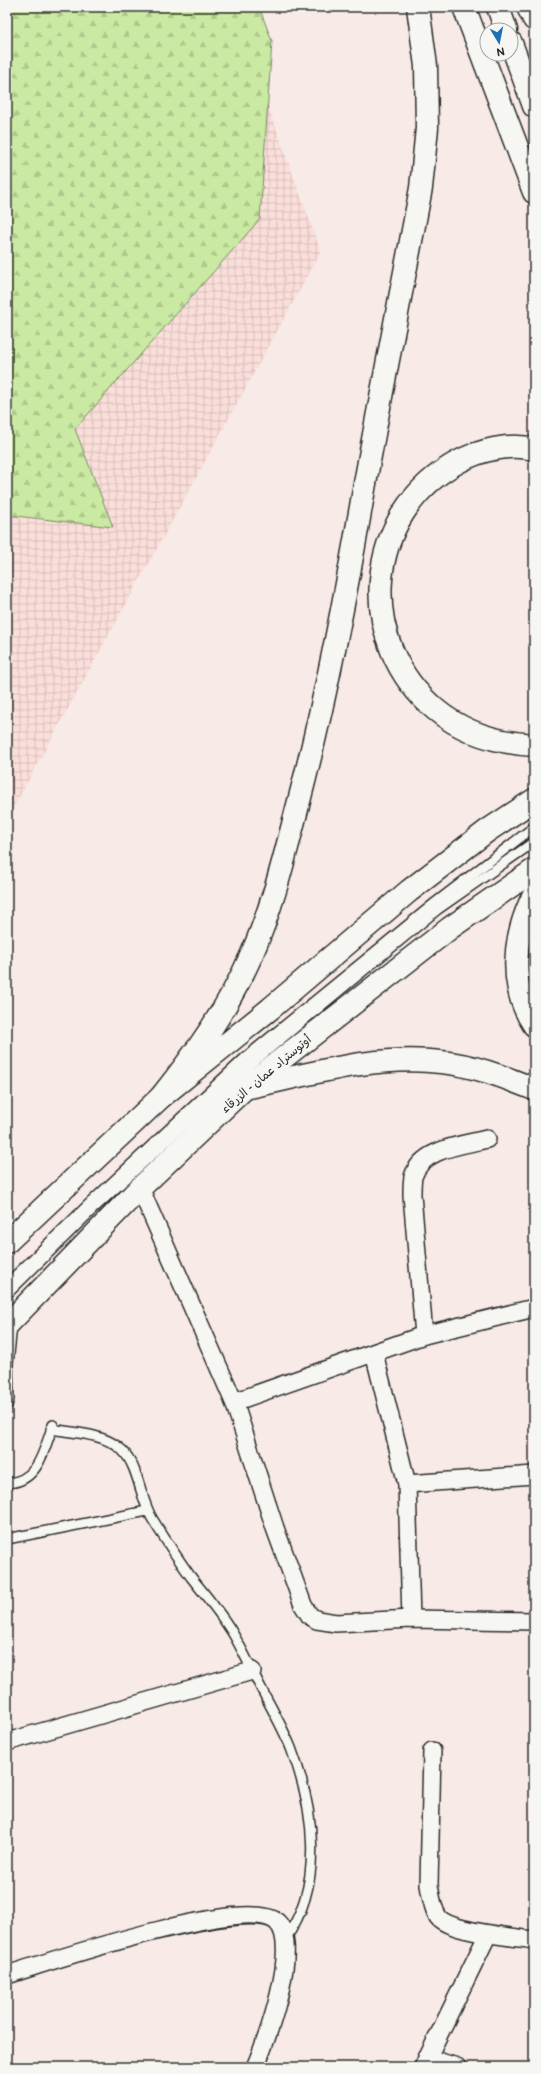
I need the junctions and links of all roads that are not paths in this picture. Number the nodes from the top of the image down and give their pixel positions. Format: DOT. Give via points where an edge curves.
graph roads {
  1 [pos="418,7"];
  2 [pos="464,7"];
  3 [pos="498,7"];
  4 [pos="528,7"];
  5 [pos="534,19"];
  6 [pos="503,22"];
  7 [pos="518,62"];
  8 [pos="534,106"];
  9 [pos="534,192"];
  10 [pos="534,449"];
  11 [pos="534,745"];
  12 [pos="534,800"];
  13 [pos="534,827"];
  14 [pos="534,842"];
  15 [pos="534,870"];
  16 [pos="534,895"];
  17 [pos="534,1025"];
  18 [pos="246,1087"];
  19 [pos="534,1089"];
  20 [pos="161,1097"];
  21 [pos="487,1139"];
  22 [pos="140,1188"];
  23 [pos="8,1238"];
  24 [pos="7,1284"];
  25 [pos="7,1294"];
  26 [pos="534,1308"];
  27 [pos="10,1322"];
  28 [pos="424,1335"];
  29 [pos="374,1353"];
  30 [pos="234,1402"];
  31 [pos="7,1405"];
  32 [pos="534,1475"];
  33 [pos="7,1483"];
  34 [pos="407,1484"];
  35 [pos="147,1511"];
  36 [pos="7,1539"];
  37 [pos="411,1619"];
  38 [pos="534,1621"];
  39 [pos="252,1671"];
  40 [pos="7,1742"];
  41 [pos="432,1751"];
  42 [pos="488,1934"];
  43 [pos="285,1939"];
  44 [pos="534,1940"];
  45 [pos="7,1975"];
  46 [pos="425,2063"];
  47 [pos="255,2067"];
  48 [pos="457,2067"];
  1 -- 20 [label="highway" via="426,74 427,128 421,188 347,584 307,768 280,875 252,955 212,1029"];
  2 -- 9 [label="highway"];
  3 -- 6 [label="highway"];
  4 -- 5 [label="highway"];
  7 -- 8 [label="highway"];
  10 -- 11 [label="highway" via="493,449 466,457 442,470 421,488 404,510 391,534 383,560 380,588 387,637 403,670 420,694 454,723 474,733 495,740"];
  12 -- 20 [label="highway" via="442,865"];
  13 -- 24 [label="lane" via="435,903 246,1057"];
  14 -- 25 [label="lane" via="438,909 252,1063 93,1209"];
  15 -- 18 [label="highway, أوتوستراد عمان - الزرقاء" via="450,928"];
  16 -- 17 [label="highway" via="520,935 515,970 523,1004"];
  18 -- 19 [label="highway" via="368,1063 417,1060 466,1066 490,1072"];
  18 -- 22 [label="highway, أوتوستراد عمان - الزرقاء"];
  20 -- 23 [label="highway"];
  21 -- 28 [label="street" via="444,1150 421,1164 413,1176 412,1195"];
  22 -- 27 [label="highway, أوتوستراد عمان - الزرقاء"];
  22 -- 30 [label="street"];
  26 -- 28 [label="street"];
  27 -- 31 [label="lane"];
  28 -- 29 [label="street"];
  29 -- 30 [label="street"];
  29 -- 34 [label="street"];
  30 -- 37 [label="street" via="296,1587 310,1616 324,1622 336,1623"];
  32 -- 34 [label="street"];
  33 -- 35 [label="lane" via="22,1480 38,1466 52,1426 112,1442 123,1450 130,1461"];
  34 -- 37 [label="street"];
  35 -- 36 [label="lane"];
  35 -- 39 [label="lane" via="233,1632"];
  37 -- 38 [label="street"];
  39 -- 40 [label="street"];
  39 -- 43 [label="lane" via="291,1747 308,1808 310,1882 301,1912"];
  41 -- 42 [label="street" via="429,1885 432,1905 439,1919 455,1928"];
  42 -- 44 [label="street"];
  42 -- 46 [label="street"];
  43 -- 45 [label="street" via="280,1926 270,1918 239,1916 198,1922 125,1939"];
  43 -- 47 [label="street" via="286,1956 274,2020"];
  46 -- 48 [label="street"];
}
